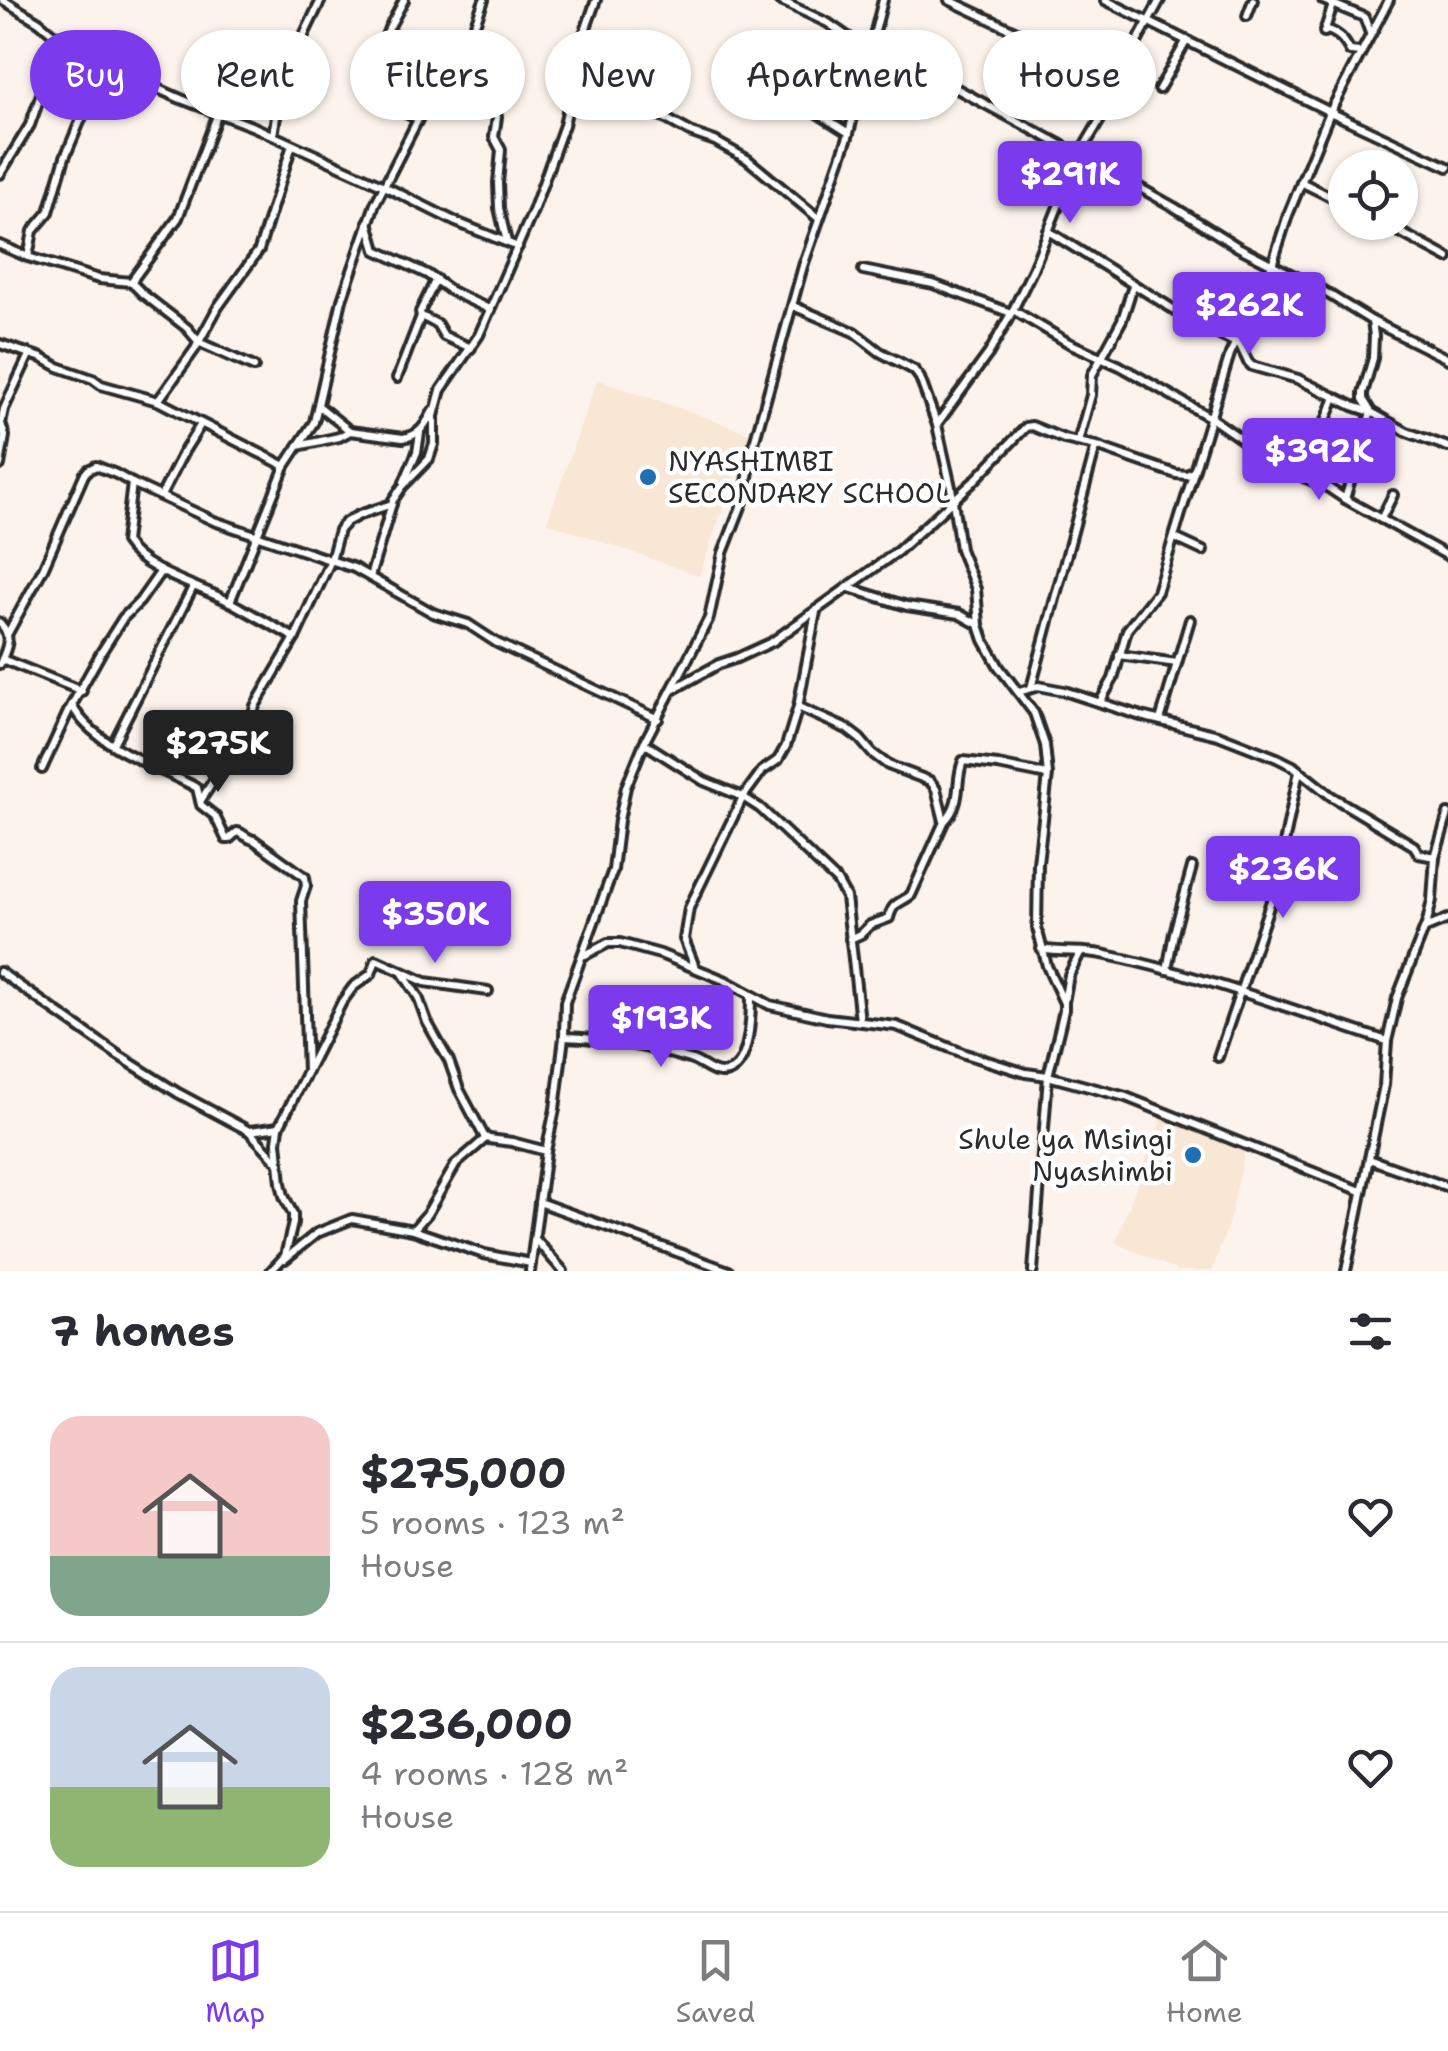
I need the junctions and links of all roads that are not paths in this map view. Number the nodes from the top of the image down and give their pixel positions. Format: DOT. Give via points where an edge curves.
graph roads {
  1 [pos="4,0"];
  2 [pos="321,0"];
  3 [pos="404,0"];
  4 [pos="484,0"];
  5 [pos="596,0"];
  6 [pos="779,0"];
  7 [pos="883,0"];
  8 [pos="949,0"];
  9 [pos="1105,0"];
  10 [pos="1160,0"];
  11 [pos="1252,0"];
  12 [pos="1389,0"];
  13 [pos="1327,2"];
  14 [pos="1246,16"];
  15 [pos="477,18"];
  16 [pos="1150,21"];
  17 [pos="49,30"];
  18 [pos="388,30"];
  19 [pos="471,30"];
  20 [pos="585,30"];
  21 [pos="840,30"];
  22 [pos="876,30"];
  23 [pos="1013,30"];
  24 [pos="1145,30"];
  25 [pos="1370,34"];
  26 [pos="1188,40"];
  27 [pos="1360,52"];
  28 [pos="1159,89"];
  29 [pos="963,92"];
  30 [pos="1330,112"];
  31 [pos="32,120"];
  32 [pos="80,120"];
  33 [pos="215,120"];
  34 [pos="236,120"];
  35 [pos="417,120"];
  36 [pos="565,120"];
  37 [pos="669,120"];
  38 [pos="828,120"];
  39 [pos="853,120"];
  40 [pos="1101,120"];
  41 [pos="849,133"];
  42 [pos="273,135"];
  43 [pos="292,145"];
  44 [pos="1079,156"];
  45 [pos="1448,167"];
  46 [pos="0,174"];
  47 [pos="1301,182"];
  48 [pos="384,186"];
  49 [pos="1328,196"];
  50 [pos="818,218"];
  51 [pos="368,222"];
  52 [pos="1048,231"];
  53 [pos="1414,240"];
  54 [pos="507,242"];
  55 [pos="0,245"];
  56 [pos="518,247"];
  57 [pos="28,257"];
  58 [pos="1448,258"];
  59 [pos="1272,265"];
  60 [pos="862,270"];
  61 [pos="436,279"];
  62 [pos="131,282"];
  63 [pos="1134,286"];
  64 [pos="793,306"];
  65 [pos="491,310"];
  66 [pos="1012,312"];
  67 [pos="420,316"];
  68 [pos="1372,321"];
  69 [pos="198,342"];
  70 [pos="1235,343"];
  71 [pos="0,344"];
  72 [pos="471,348"];
  73 [pos="29,355"];
  74 [pos="1101,356"];
  75 [pos="1448,360"];
  76 [pos="254,366"];
  77 [pos="397,378"];
  78 [pos="1335,397"];
  79 [pos="158,401"];
  80 [pos="436,406"];
  81 [pos="319,407"];
  82 [pos="1371,412"];
  83 [pos="1211,418"];
  84 [pos="0,424"];
  85 [pos="201,424"];
  86 [pos="937,425"];
  87 [pos="350,431"];
  88 [pos="420,432"];
  89 [pos="1078,442"];
  90 [pos="298,446"];
  91 [pos="1096,446"];
  92 [pos="1448,447"];
  93 [pos="0,465"];
  94 [pos="285,466"];
  95 [pos="1195,470"];
  96 [pos="1305,476"];
  97 [pos="132,483"];
  98 [pos="402,487"];
  99 [pos="1393,495"];
  100 [pos="161,496"];
  101 [pos="953,500"];
  102 [pos="1346,500"];
  103 [pos="392,504"];
  104 [pos="1381,519"];
  105 [pos="256,536"];
  106 [pos="1174,538"];
  107 [pos="1203,550"];
  108 [pos="1448,556"];
  109 [pos="331,560"];
  110 [pos="162,571"];
  111 [pos="370,577"];
  112 [pos="194,586"];
  113 [pos="848,587"];
  114 [pos="230,602"];
  115 [pos="816,612"];
  116 [pos="1190,620"];
  117 [pos="0,624"];
  118 [pos="979,625"];
  119 [pos="8,633"];
  120 [pos="295,638"];
  121 [pos="1119,655"];
  122 [pos="1,662"];
  123 [pos="1177,663"];
  124 [pos="1031,688"];
  125 [pos="672,690"];
  126 [pos="82,691"];
  127 [pos="1019,692"];
  128 [pos="1100,702"];
  129 [pos="72,705"];
  130 [pos="798,707"];
  131 [pos="658,719"];
  132 [pos="1160,720"];
  133 [pos="644,743"];
  134 [pos="113,744"];
  135 [pos="42,769"];
  136 [pos="1300,771"];
  137 [pos="1048,775"];
  138 [pos="743,796"];
  139 [pos="200,801"];
  140 [pos="1448,814"];
  141 [pos="944,822"];
  142 [pos="1435,857"];
  143 [pos="1192,867"];
  144 [pos="1448,919"];
  145 [pos="1424,929"];
  146 [pos="850,938"];
  147 [pos="1041,950"];
  148 [pos="1081,952"];
  149 [pos="584,956"];
  150 [pos="695,969"];
  151 [pos="1167,970"];
  152 [pos="0,972"];
  153 [pos="402,972"];
  154 [pos="488,991"];
  155 [pos="1240,991"];
  156 [pos="751,996"];
  157 [pos="1064,1003"];
  158 [pos="860,1021"];
  159 [pos="564,1038"];
  160 [pos="1387,1042"];
  161 [pos="1218,1057"];
  162 [pos="308,1071"];
  163 [pos="1048,1076"];
  164 [pos="279,1127"];
  165 [pos="249,1131"];
  166 [pos="486,1138"];
  167 [pos="546,1150"];
  168 [pos="1369,1160"];
  169 [pos="278,1162"];
  170 [pos="1448,1187"];
  171 [pos="1362,1191"];
  172 [pos="539,1202"];
  173 [pos="413,1230"];
  174 [pos="535,1239"];
  175 [pos="530,1267"];
  176 [pos="272,1271"];
  177 [pos="563,1271"];
  178 [pos="729,1271"];
  179 [pos="1034,1271"];
  180 [pos="1346,1271"];
  1 -- 17 [label="street"];
  2 -- 42 [label="street"];
  3 -- 18 [label="street"];
  4 -- 15 [label="street"];
  5 -- 20 [label="street"];
  6 -- 21 [label="street"];
  7 -- 22 [label="street"];
  8 -- 23 [label="street"];
  9 -- 16 [label="street"];
  10 -- 16 [label="street"];
  11 -- 14 [label="street"];
  12 -- 25 [label="street"];
  13 -- 25 [label="street" via="1364,18"];
  13 -- 27 [label="street" via="1324,32"];
  15 -- 19 [label="street"];
  15 -- 54 [label="street" via="478,70 493,90 494,139 502,152 499,208"];
  16 -- 24 [label="street"];
  16 -- 26 [label="street"];
  25 -- 27 [label="street"];
  26 -- 28 [label="street"];
  26 -- 30 [label="street"];
  27 -- 30 [label="street"];
  29 -- 44 [label="street"];
  30 -- 45 [label="street"];
  30 -- 47 [label="street"];
  31 -- 46 [label="street"];
  32 -- 57 [label="street"];
  33 -- 62 [label="street" via="181,212"];
  34 -- 42 [label="street"];
  35 -- 48 [label="street"];
  36 -- 56 [label="street"];
  37 -- 50 [label="street" via="746,159"];
  38 -- 41 [label="street"];
  39 -- 41 [label="street"];
  40 -- 44 [label="street"];
  41 -- 50 [label="street"];
  42 -- 43 [label="street"];
  43 -- 48 [label="street"];
  43 -- 69 [label="street" via="259,250"];
  44 -- 52 [label="street"];
  44 -- 59 [label="street"];
  47 -- 49 [label="street"];
  47 -- 59 [label="street"];
  48 -- 51 [label="street"];
  48 -- 54 [label="street"];
  50 -- 64 [label="street"];
  51 -- 61 [label="street" via="376,250"];
  51 -- 81 [label="street" via="342,300"];
  52 -- 63 [label="street"];
  52 -- 66 [label="street"];
  53 -- 58 [label="street"];
  54 -- 56 [label="street"];
  55 -- 57 [label="street"];
  56 -- 65 [label="street"];
  57 -- 62 [label="street"];
  59 -- 68 [label="street"];
  59 -- 70 [label="street"];
  60 -- 66 [label="street" via="933,284"];
  61 -- 65 [label="street"];
  61 -- 67 [label="street"];
  62 -- 69 [label="street"];
  63 -- 70 [label="street"];
  63 -- 74 [label="street"];
  64 -- 86 [label="street" via="854,332 914,370"];
  64 -- 125 [label="street" via="714,604"];
  65 -- 72 [label="street"];
  66 -- 74 [label="street"];
  66 -- 86 [label="street"];
  67 -- 72 [label="street"];
  67 -- 77 [label="street"];
  68 -- 75 [label="street"];
  68 -- 82 [label="street" via="1363,393"];
  69 -- 76 [label="street"];
  69 -- 79 [label="street"];
  70 -- 78 [label="street" via="1252,366"];
  70 -- 83 [label="street"];
  71 -- 73 [label="street"];
  72 -- 80 [label="street"];
  73 -- 79 [label="street"];
  73 -- 84 [label="street"];
  74 -- 83 [label="street"];
  74 -- 89 [label="street"];
  78 -- 82 [label="street"];
  78 -- 96 [label="street"];
  79 -- 85 [label="street"];
  80 -- 88 [label="street"];
  80 -- 98 [label="street" via="430,459"];
  81 -- 87 [label="street"];
  81 -- 90 [label="street"];
  82 -- 92 [label="street"];
  82 -- 102 [label="street"];
  83 -- 95 [label="street"];
  83 -- 96 [label="street"];
  84 -- 93 [label="street" via="6,436"];
  85 -- 94 [label="street"];
  85 -- 100 [label="street"];
  86 -- 101 [label="street"];
  87 -- 88 [label="street" via="403,438"];
  87 -- 90 [label="street"];
  88 -- 98 [label="street"];
  89 -- 91 [label="street"];
  89 -- 101 [label="street" via="1026,427"];
  90 -- 94 [label="street"];
  91 -- 95 [label="street" via="1176,474"];
  91 -- 124 [label="street"];
  94 -- 105 [label="street"];
  95 -- 106 [label="street"];
  96 -- 102 [label="street"];
  97 -- 100 [label="street"];
  97 -- 110 [label="street" via="126,542"];
  97 -- 119 [label="street" via="96,466 88,470"];
  98 -- 103 [label="street"];
  99 -- 104 [label="street"];
  100 -- 105 [label="street"];
  101 -- 113 [label="street"];
  101 -- 118 [label="street"];
  102 -- 104 [label="street"];
  103 -- 109 [label="street" via="346,522"];
  103 -- 111 [label="street"];
  104 -- 108 [label="street"];
  105 -- 109 [label="street"];
  105 -- 114 [label="street"];
  106 -- 107 [label="street"];
  106 -- 121 [label="street" via="1157,592 1127,630"];
  109 -- 111 [label="street"];
  109 -- 120 [label="street"];
  110 -- 112 [label="street"];
  110 -- 126 [label="street" via="122,618"];
  111 -- 131 [label="street"];
  112 -- 114 [label="street"];
  112 -- 134 [label="street"];
  113 -- 115 [label="street"];
  113 -- 118 [label="street"];
  114 -- 120 [label="street"];
  115 -- 125 [label="street" via="757,650"];
  115 -- 130 [label="street"];
  116 -- 123 [label="street"];
  117 -- 119 [label="street"];
  118 -- 127 [label="street"];
  119 -- 122 [label="street"];
  120 -- 139 [label="street"];
  121 -- 123 [label="street"];
  121 -- 128 [label="street"];
  122 -- 126 [label="street"];
  123 -- 132 [label="street"];
  124 -- 127 [label="street"];
  124 -- 128 [label="street"];
  125 -- 131 [label="street"];
  126 -- 129 [label="street"];
  127 -- 137 [label="street" via="1041,730"];
  128 -- 132 [label="street"];
  129 -- 134 [label="street" via="92,732"];
  129 -- 135 [label="street"];
  130 -- 138 [label="street" via="780,757"];
  130 -- 141 [label="street" via="847,729 888,764 930,781"];
  131 -- 133 [label="street"];
  132 -- 136 [label="street" via="1218,735"];
  133 -- 138 [label="street" via="704,781"];
  133 -- 149 [label="street" via="626,787 612,870"];
  134 -- 139 [label="street" via="196,786"];
  136 -- 142 [label="street" via="1419,854"];
  136 -- 155 [label="street" via="1274,892"];
  137 -- 141 [label="street" via="963,760 956,805"];
  137 -- 147 [label="street" via="1036,887"];
  138 -- 146 [label="street" via="842,887"];
  138 -- 150 [label="street" via="689,908 684,939"];
  139 -- 162 [label="street" via="226,839 240,833 306,878 301,901"];
  140 -- 142 [label="street"];
  141 -- 146 [label="street" via="911,895 898,900 889,918"];
  142 -- 145 [label="street"];
  143 -- 151 [label="street"];
  144 -- 145 [label="street"];
  145 -- 160 [label="street"];
  146 -- 158 [label="street"];
  147 -- 148 [label="street"];
  147 -- 157 [label="street"];
  148 -- 151 [label="street"];
  148 -- 157 [label="street"];
  149 -- 150 [label="street" via="620,943"];
  149 -- 159 [label="street" via="565,1002"];
  150 -- 156 [label="street"];
  151 -- 155 [label="street"];
  152 -- 165 [label="street" via="178,1094"];
  153 -- 154 [label="street"];
  153 -- 162 [label="street" via="376,960 342,1002"];
  153 -- 166 [label="street"];
  155 -- 160 [label="street"];
  155 -- 161 [label="street"];
  156 -- 158 [label="street" via="804,1014"];
  156 -- 159 [label="street" via="743,1061 722,1074 694,1060 611,1040"];
  157 -- 163 [label="street"];
  158 -- 163 [label="street" via="898,1026 965,1054"];
  159 -- 167 [label="street"];
  160 -- 168 [label="street"];
  162 -- 164 [label="street"];
  163 -- 171 [label="street" via="1126,1096"];
  163 -- 179 [label="street"];
  164 -- 165 [label="street"];
  164 -- 169 [label="street"];
  165 -- 169 [label="street"];
  166 -- 167 [label="street"];
  166 -- 173 [label="street" via="456,1164"];
  167 -- 172 [label="street"];
  168 -- 170 [label="street"];
  168 -- 171 [label="street"];
  169 -- 176 [label="street" via="293,1223 285,1256"];
  171 -- 180 [label="street"];
  172 -- 174 [label="street"];
  172 -- 178 [label="street"];
  173 -- 175 [label="street"];
  173 -- 176 [label="street" via="352,1219 318,1234"];
  174 -- 175 [label="street"];
  174 -- 177 [label="street"];
}
